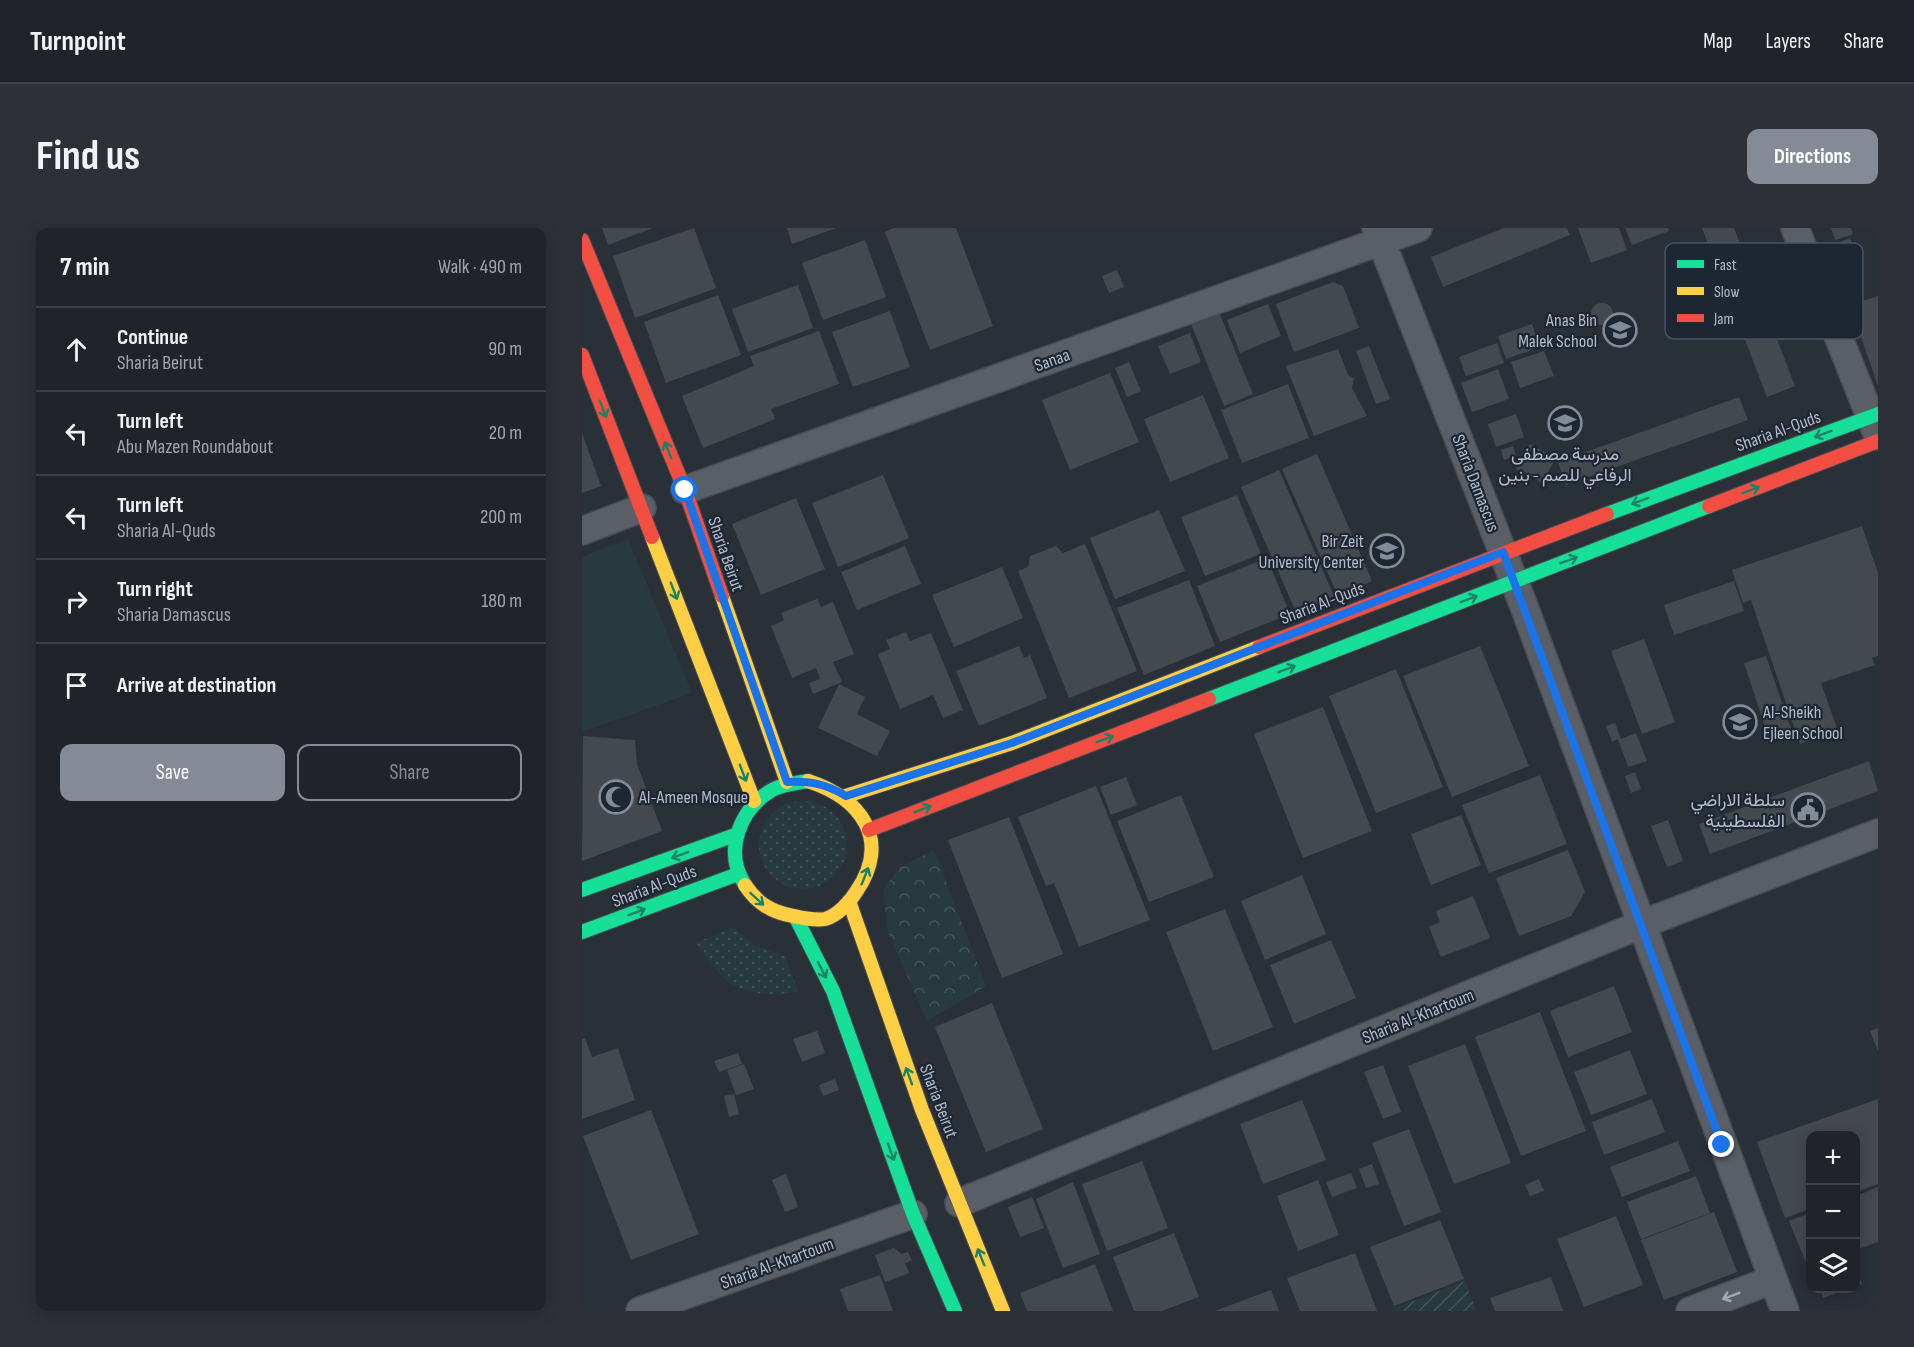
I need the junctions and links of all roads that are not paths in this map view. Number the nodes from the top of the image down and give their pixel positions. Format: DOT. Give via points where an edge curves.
graph roads {
  1 [pos="1418,228"];
  2 [pos="1795,228"];
  3 [pos="1379,235"];
  4 [pos="582,240"];
  5 [pos="1801,243"];
  6 [pos="1840,339"];
  7 [pos="582,355"];
  8 [pos="1876,427"];
  9 [pos="685,490"];
  10 [pos="642,508"];
  11 [pos="582,531"];
  12 [pos="1503,552"];
  13 [pos="1514,581"];
  14 [pos="787,782"];
  15 [pos="846,796"];
  16 [pos="754,801"];
  17 [pos="869,830"];
  18 [pos="1878,833"];
  19 [pos="735,835"];
  20 [pos="738,874"];
  21 [pos="582,890"];
  22 [pos="849,901"];
  23 [pos="796,918"];
  24 [pos="1641,925"];
  25 [pos="582,933"];
  26 [pos="959,1203"];
  27 [pos="913,1214"];
  28 [pos="1774,1301"];
  29 [pos="640,1311"];
  30 [pos="955,1311"];
  31 [pos="1003,1311"];
  32 [pos="1690,1311"];
  1 -- 3 [label="street, Sanaa"];
  2 -- 5 [label="street"];
  3 -- 9 [label="street, Sanaa"];
  3 -- 12 [label="street, Sharia Damascus"];
  9 -- 4 [label="main road, Sharia Beirut, one-way"];
  6 -- 8 [label="street"];
  7 -- 10 [label="main road, one-way"];
  8 -- 12 [label="main road, Sharia Al-Quds, one-way"];
  13 -- 8 [label="main road, one-way"];
  9 -- 14 [label="main road, Sharia Beirut"];
  10 -- 11 [label="street"];
  10 -- 16 [label="main road, one-way"];
  12 -- 13 [label="street, Sharia Damascus"];
  12 -- 15 [label="main road, Sharia Al-Quds" via="1012,743"];
  17 -- 13 [label="main road, one-way"];
  13 -- 24 [label="street, Sharia Damascus"];
  14 -- 15 [label="main road" via="808,781"];
  14 -- 16 [label="main road"];
  15 -- 17 [label="main road" via="860,811"];
  16 -- 19 [label="main road"];
  22 -- 17 [label="main road, one-way" via="869,868"];
  18 -- 24 [label="street, Sharia Al-Khartoum"];
  19 -- 20 [label="main road"];
  19 -- 21 [label="main road, Sharia Al-Quds, one-way"];
  20 -- 23 [label="main road, one-way" via="747,891 761,904 777,914"];
  25 -- 20 [label="main road, Sharia Al-Quds, one-way"];
  22 -- 23 [label="main road" via="827,918"];
  26 -- 22 [label="main road, Sharia Beirut, one-way"];
  23 -- 27 [label="main road, one-way" via="833,991"];
  24 -- 26 [label="street, Sharia Al-Khartoum"];
  24 -- 28 [label="street, Sharia Damascus"];
  31 -- 26 [label="main road, Sharia Beirut, one-way"];
  27 -- 29 [label="street, Sharia Al-Khartoum"];
  27 -- 30 [label="main road"];
  28 -- 32 [label="street, one-way"];
}
